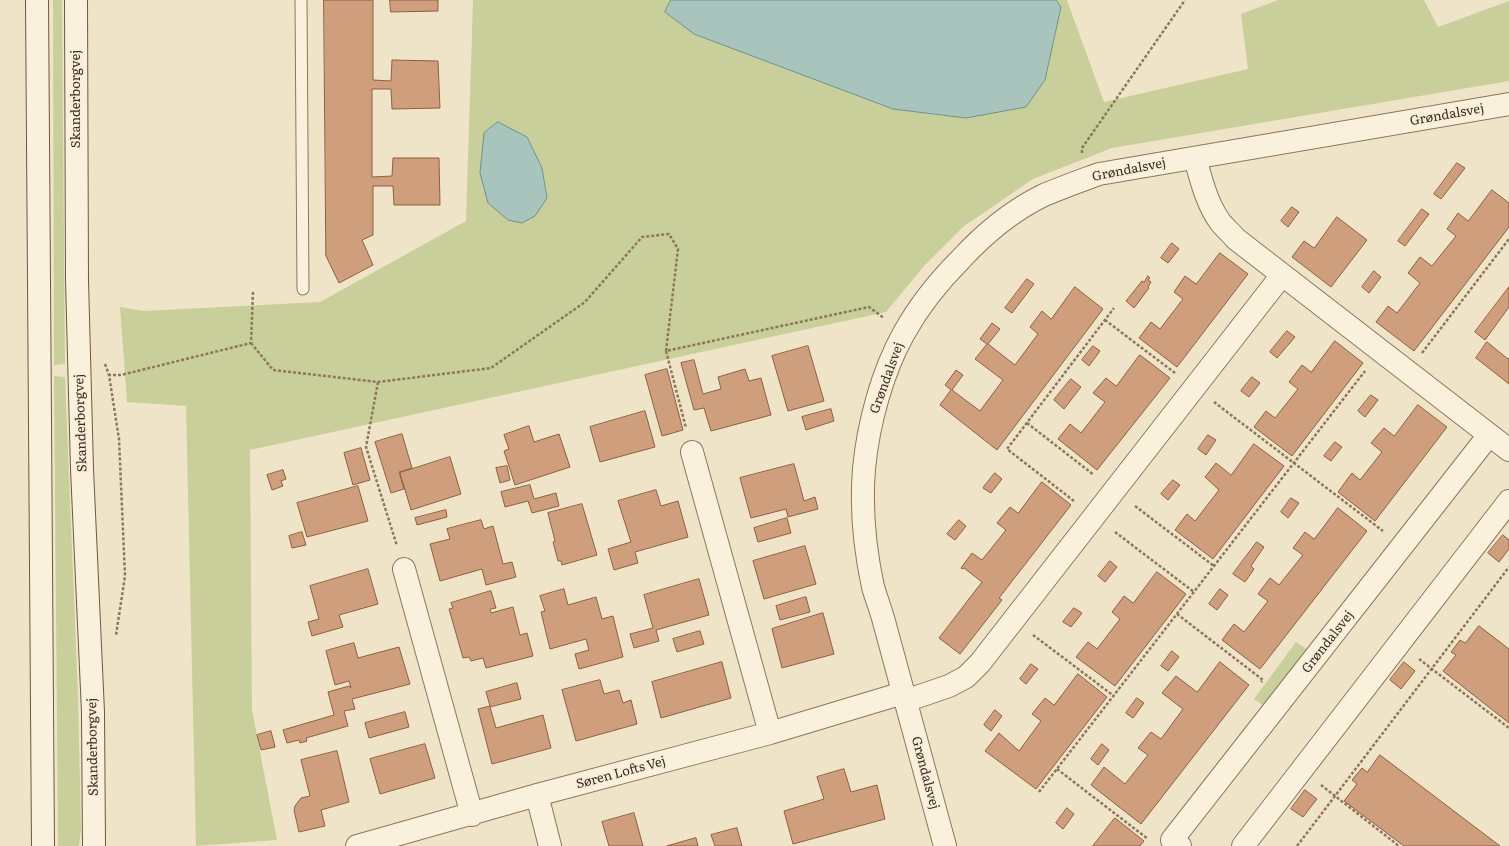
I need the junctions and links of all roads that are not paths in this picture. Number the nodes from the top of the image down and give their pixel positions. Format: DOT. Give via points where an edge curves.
graph roads {
  1 [pos="37,0"];
  2 [pos="76,0"];
  3 [pos="301,0"];
  4 [pos="1509,104"];
  5 [pos="1195,158"];
  6 [pos="1282,275"];
  7 [pos="303,290"];
  8 [pos="1489,435"];
  9 [pos="1509,450"];
  10 [pos="692,452"];
  11 [pos="1509,500"];
  12 [pos="404,569"];
  13 [pos="904,697"];
  14 [pos="770,733"];
  15 [pos="537,795"];
  16 [pos="472,815"];
  17 [pos="43,846"];
  18 [pos="94,846"];
  19 [pos="358,846"];
  20 [pos="550,846"];
  21 [pos="945,846"];
  22 [pos="1180,846"];
  23 [pos="1243,846"];
  1 -- 17 [label="street"];
  2 -- 18 [label="street, Skanderborgvej" via="77,280 93,712"];
  3 -- 7 [label="lane"];
  4 -- 5 [label="street, Grøndalsvej"];
  5 -- 6 [label="street" via="1211,205 1221,223 1236,239"];
  5 -- 13 [label="street, Grøndalsvej" via="1099,174 1042,197 1015,213 990,231 946,274 904,334 889,365 876,403 864,469 863,496 873,587"];
  6 -- 8 [label="street"];
  6 -- 13 [label="street" via="980,663 966,677 949,686"];
  8 -- 9 [label="street"];
  8 -- 22 [label="street, Grøndalsvej" via="1172,840"];
  10 -- 14 [label="street"];
  11 -- 23 [label="street"];
  12 -- 16 [label="street"];
  13 -- 14 [label="street, Søren Lofts Vej"];
  13 -- 21 [label="street, Grøndalsvej"];
  14 -- 15 [label="street, Søren Lofts Vej"];
  15 -- 16 [label="street, Søren Lofts Vej"];
  15 -- 20 [label="street"];
  16 -- 19 [label="street, Søren Lofts Vej"];
}
